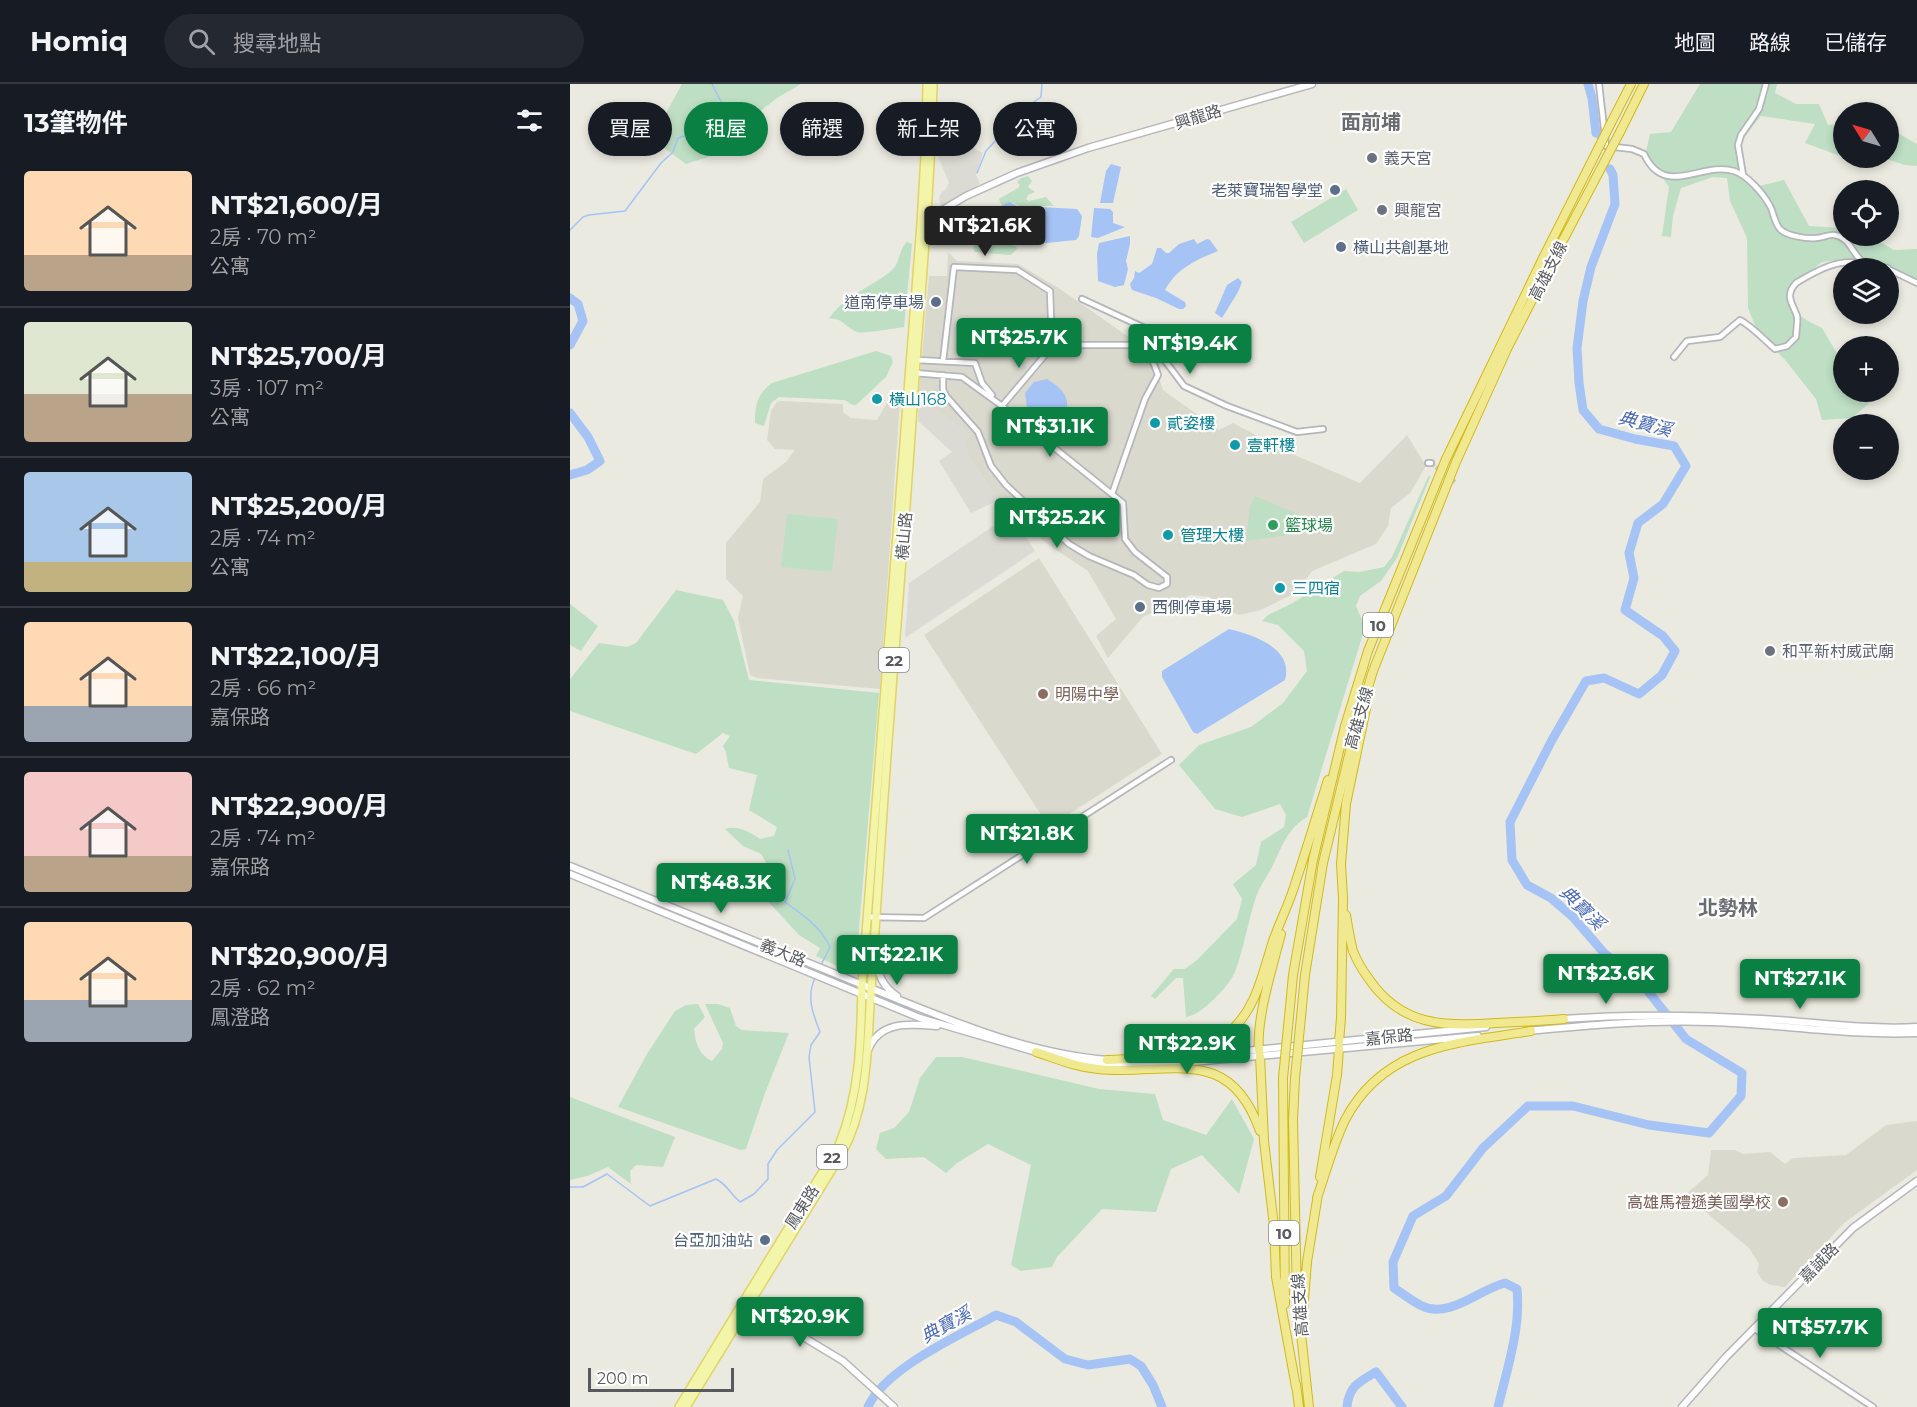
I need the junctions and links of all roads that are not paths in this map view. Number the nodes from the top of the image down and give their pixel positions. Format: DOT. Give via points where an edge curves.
graph roads {
  1 [pos="927,84"];
  2 [pos="933,84"];
  3 [pos="1312,84"];
  4 [pos="1599,84"];
  5 [pos="1631,84"];
  6 [pos="1644,84"];
  7 [pos="1766,84"];
  8 [pos="1743,175"];
  9 [pos="924,221"];
  10 [pos="1857,258"];
  11 [pos="1833,264"];
  12 [pos="1899,274"];
  13 [pos="1917,283"];
  14 [pos="1082,298"];
  15 [pos="1052,345"];
  16 [pos="1674,357"];
  17 [pos="917,360"];
  18 [pos="943,361"];
  19 [pos="915,373"];
  20 [pos="943,375"];
  21 [pos="1002,406"];
  22 [pos="1323,429"];
  23 [pos="1112,494"];
  24 [pos="1373,671"];
  25 [pos="1352,704"];
  26 [pos="1171,759"];
  27 [pos="570,866"];
  28 [pos="570,874"];
  29 [pos="1291,895"];
  30 [pos="1343,898"];
  31 [pos="872,917"];
  32 [pos="875,948"];
  33 [pos="779,955"];
  34 [pos="862,985"];
  35 [pos="871,989"];
  36 [pos="862,994"];
  37 [pos="871,997"];
  38 [pos="913,1006"];
  39 [pos="1649,1018"];
  40 [pos="1684,1018"];
  41 [pos="1564,1019"];
  42 [pos="1917,1027"];
  43 [pos="948,1028"];
  44 [pos="1531,1031"];
  45 [pos="1917,1033"];
  46 [pos="1339,1046"];
  47 [pos="1036,1052"];
  48 [pos="1260,1053"];
  49 [pos="1107,1059"];
  50 [pos="865,1068"];
  51 [pos="1263,1141"];
  52 [pos="1917,1181"];
  53 [pos="820,1183"];
  54 [pos="1317,1198"];
  55 [pos="747,1302"];
  56 [pos="1755,1329"];
  57 [pos="1301,1333"];
  58 [pos="1296,1387"];
  59 [pos="679,1407"];
  60 [pos="686,1407"];
  61 [pos="894,1407"];
  62 [pos="1299,1407"];
  63 [pos="1309,1407"];
  64 [pos="1682,1407"];
  65 [pos="1873,1407"];
  1 -- 9 [label="main road, 橫山路 / 22"];
  2 -- 9 [label="main road, 橫山路 / 22"];
  3 -- 9 [label="street, 興龍路" via="1089,148 1017,173"];
  4 -- 8 [label="street" via="1606,146 1644,154 1656,172 1676,178 1718,169"];
  5 -- 25 [label="highway, 高雄支線 / 10, bridge" via="1446,459 1368,651"];
  6 -- 24 [label="highway, 高雄支線 / 10, bridge" via="1507,349 1456,462"];
  7 -- 8 [label="street" via="1759,109 1738,145"];
  8 -- 10 [label="street" via="1769,204 1782,231 1813,239 1834,235 1845,239"];
  9 -- 17 [label="main road, 橫山路 / 22"];
  9 -- 31 [label="main road, 橫山路 / 22"];
  11 -- 16 [label="street" via="1792,287 1790,303 1797,317 1796,337 1787,346 1775,349 1740,320 1720,337 1687,341"];
  12 -- 13 [label="street"];
  14 -- 22 [label="street" via="1149,330 1184,386 1297,432"];
  15 -- 18 [label="street" via="1050,291 1017,270 954,267"];
  15 -- 21 [label="street"];
  15 -- 23 [label="street" via="1139,345 1153,362 1158,375 1145,399"];
  17 -- 18 [label="street"];
  17 -- 19 [label="main road, 橫山路 / 22"];
  18 -- 21 [label="street" via="975,363 982,382"];
  19 -- 20 [label="street"];
  19 -- 31 [label="main road, 橫山路 / 22"];
  20 -- 21 [label="street" via="962,376"];
  20 -- 23 [label="street" via="946,396 978,432 991,466 1044,522 1068,544 1089,556 1148,585 1159,588 1167,584 1167,577 1125,539 1123,503"];
  21 -- 23 [label="street"];
  24 -- 30 [label="highway" via="1346,804 1341,864"];
  24 -- 57 [label="highway, 高雄支線 / 10, bridge" via="1323,863 1305,975 1293,1120"];
  25 -- 29 [label="highway"];
  25 -- 58 [label="highway, 高雄支線 / 10, bridge" via="1313,860 1293,975 1283,1078 1285,1301"];
  26 -- 31 [label="street" via="924,918"];
  27 -- 33 [label="street, 義大路"];
  28 -- 33 [label="street, 義大路"];
  29 -- 48 [label="highway" via="1270,977 1259,1037"];
  29 -- 49 [label="highway" via="1255,999 1226,1035 1207,1046 1189,1050"];
  30 -- 41 [label="highway" via="1353,951 1374,986 1395,1008 1438,1024"];
  30 -- 46 [label="highway"];
  31 -- 32 [label="main road, 橫山路 / 22"];
  31 -- 34 [label="main road, 橫山路 / 22"];
  32 -- 35 [label="main road, 橫山路 / 22"];
  32 -- 38 [label="street" via="882,983"];
  33 -- 34 [label="street, 義大路"];
  33 -- 36 [label="street, 義大路"];
  34 -- 35 [label="street, 義大路"];
  34 -- 36 [label="main road, 鳳東路 / 22"];
  35 -- 37 [label="main road, 鳳東路 / 22"];
  35 -- 38 [label="street, 嘉保路"];
  36 -- 37 [label="street, 義大路"];
  36 -- 53 [label="main road, 鳳東路 / 22" via="853,1104"];
  37 -- 43 [label="street, 嘉保路"];
  37 -- 50 [label="main road, 鳳東路 / 22"];
  38 -- 49 [label="street, 嘉保路" via="1038,1048"];
  39 -- 40 [label="street, 嘉保路"];
  39 -- 41 [label="street, 嘉保路"];
  39 -- 44 [label="street, 嘉保路"];
  40 -- 42 [label="street, 嘉保路"];
  40 -- 45 [label="street, 嘉保路" via="1852,1032"];
  41 -- 46 [label="street, 嘉保路"];
  43 -- 47 [label="street, 嘉保路"];
  43 -- 50 [label="street" via="904,1024 887,1029 874,1039"];
  44 -- 46 [label="street, 嘉保路"];
  44 -- 54 [label="highway" via="1424,1051 1384,1074 1346,1119"];
  46 -- 48 [label="street, 嘉保路"];
  46 -- 54 [label="highway"];
  47 -- 48 [label="street, 嘉保路" via="1119,1066"];
  47 -- 51 [label="highway" via="1098,1069 1193,1068 1210,1073 1246,1099"];
  48 -- 49 [label="street, 嘉保路"];
  48 -- 51 [label="highway"];
  50 -- 53 [label="main road, 鳳東路 / 22" via="855,1125"];
  51 -- 58 [label="highway" via="1277,1285"];
  52 -- 56 [label="street, 嘉誠路" via="1853,1228"];
  53 -- 55 [label="main road, 鳳東路 / 22"];
  54 -- 57 [label="highway"];
  55 -- 59 [label="main road, 鳳東路 / 22"];
  55 -- 60 [label="main road, 鳳東路 / 22"];
  55 -- 61 [label="street" via="843,1361"];
  56 -- 64 [label="street, 嘉誠路"];
  56 -- 65 [label="street"];
  57 -- 63 [label="highway, 高雄支線 / 10"];
  58 -- 62 [label="highway, 高雄支線 / 10"];
}
